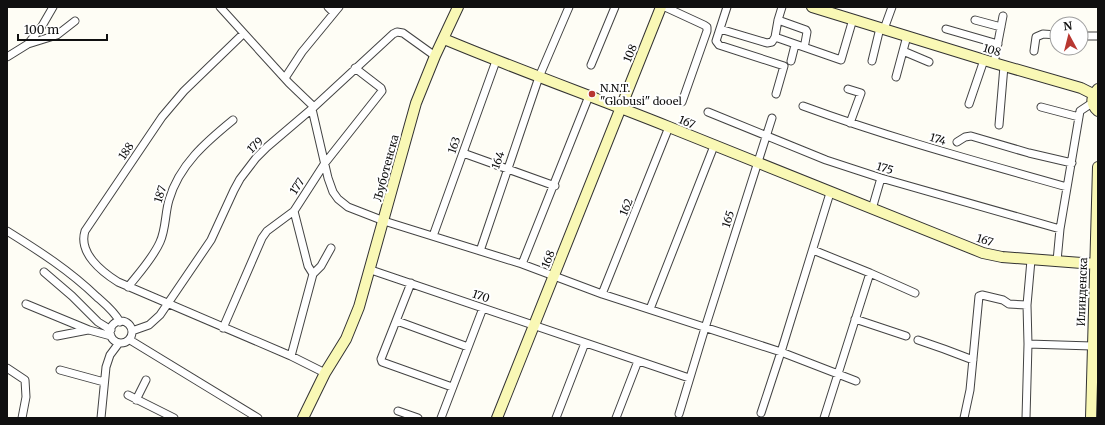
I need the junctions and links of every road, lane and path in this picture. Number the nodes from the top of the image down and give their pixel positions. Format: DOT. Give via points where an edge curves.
graph roads {
  1 [pos="53,7"];
  2 [pos="220,7"];
  3 [pos="328,7"];
  4 [pos="458,7"];
  5 [pos="569,7"];
  6 [pos="615,7"];
  7 [pos="661,7"];
  8 [pos="665,7"];
  9 [pos="727,7"];
  10 [pos="782,7"];
  11 [pos="812,7"];
  12 [pos="892,7"];
  13 [pos="336,10"];
  14 [pos="838,11"];
  15 [pos="1003,16"];
  16 [pos="853,19"];
  17 [pos="778,20"];
  18 [pos="975,20"];
  19 [pos="75,21"];
  20 [pos="1001,27"];
  21 [pos="882,29"];
  22 [pos="946,29"];
  23 [pos="720,30"];
  24 [pos="243,34"];
  25 [pos="1049,34"];
  26 [pos="907,36"];
  27 [pos="775,37"];
  28 [pos="444,39"];
  29 [pos="805,43"];
  30 [pos="28,44"];
  31 [pos="998,44"];
  32 [pos="795,45"];
  33 [pos="903,51"];
  34 [pos="1034,51"];
  35 [pos="435,56"];
  36 [pos="7,57"];
  37 [pos="984,60"];
  38 [pos="496,61"];
  39 [pos="872,61"];
  40 [pos="791,62"];
  41 [pos="929,62"];
  42 [pos="994,63"];
  43 [pos="591,66"];
  44 [pos="1004,66"];
  45 [pos="355,68"];
  46 [pos="285,78"];
  47 [pos="539,78"];
  48 [pos="896,78"];
  49 [pos="848,89"];
  50 [pos="776,94"];
  51 [pos="589,96"];
  52 [pos="1095,99"];
  53 [pos="682,102"];
  54 [pos="969,104"];
  55 [pos="803,106"];
  56 [pos="1041,107"];
  57 [pos="313,108"];
  58 [pos="621,108"];
  59 [pos="708,112"];
  60 [pos="1079,116"];
  61 [pos="772,118"];
  62 [pos="233,120"];
  63 [pos="850,123"];
  64 [pos="999,125"];
  65 [pos="669,127"];
  66 [pos="766,135"];
  67 [pos="957,142"];
  68 [pos="714,146"];
  69 [pos="463,153"];
  70 [pos="325,163"];
  71 [pos="757,163"];
  72 [pos="1072,163"];
  73 [pos="1098,167"];
  74 [pos="507,169"];
  75 [pos="881,178"];
  76 [pos="554,186"];
  77 [pos="1068,187"];
  78 [pos="830,193"];
  79 [pos="872,209"];
  80 [pos="294,211"];
  81 [pos="384,220"];
  82 [pos="1060,229"];
  83 [pos="7,231"];
  84 [pos="434,236"];
  85 [pos="331,248"];
  86 [pos="813,250"];
  87 [pos="480,251"];
  88 [pos="1031,260"];
  89 [pos="1057,261"];
  90 [pos="522,264"];
  91 [pos="1095,264"];
  92 [pos="370,270"];
  93 [pos="44,272"];
  94 [pos="870,273"];
  95 [pos="313,274"];
  96 [pos="554,275"];
  97 [pos="411,283"];
  98 [pos="128,287"];
  99 [pos="916,293"];
  100 [pos="602,294"];
  101 [pos="167,303"];
  102 [pos="26,304"];
  103 [pos="1027,305"];
  104 [pos="483,308"];
  105 [pos="650,309"];
  106 [pos="856,319"];
  107 [pos="397,321"];
  108 [pos="120,322"];
  109 [pos="534,326"];
  110 [pos="223,328"];
  111 [pos="704,328"];
  112 [pos="89,330"];
  113 [pos="132,331"];
  114 [pos="111,333"];
  115 [pos="57,336"];
  116 [pos="906,336"];
  117 [pos="130,340"];
  118 [pos="918,340"];
  119 [pos="119,343"];
  120 [pos="585,343"];
  121 [pos="1028,344"];
  122 [pos="1095,346"];
  123 [pos="468,347"];
  124 [pos="781,352"];
  125 [pos="291,356"];
  126 [pos="973,360"];
  127 [pos="638,361"];
  128 [pos="7,368"];
  129 [pos="60,370"];
  130 [pos="325,373"];
  131 [pos="838,373"];
  132 [pos="689,378"];
  133 [pos="146,380"];
  134 [pos="856,381"];
  135 [pos="104,382"];
  136 [pos="452,387"];
  137 [pos="128,396"];
  138 [pos="136,400"];
  139 [pos="398,411"];
  140 [pos="761,412"];
  141 [pos="679,414"];
  142 [pos="22,418"];
  143 [pos="101,418"];
  144 [pos="174,418"];
  145 [pos="258,418"];
  146 [pos="303,418"];
  147 [pos="418,418"];
  148 [pos="441,418"];
  149 [pos="497,418"];
  150 [pos="556,418"];
  151 [pos="616,418"];
  152 [pos="824,418"];
  153 [pos="964,418"];
  154 [pos="1026,418"];
  155 [pos="1091,418"];
  1 -- 30 [label="street"];
  2 -- 24 [label="street"];
  3 -- 13 [label="street"];
  4 -- 28 [label="street, Љуботенска"];
  5 -- 47 [label="street, 164"];
  6 -- 43 [label="street"];
  7 -- 58 [label="street, 108"];
  8 -- 53 [label="street" via="707,27"];
  9 -- 23 [label="street"];
  10 -- 17 [label="street"];
  11 -- 14 [label="street, 108"];
  12 -- 21 [label="street"];
  13 -- 46 [label="street"];
  14 -- 16 [label="street, 108"];
  15 -- 20 [label="street"];
  16 -- 21 [label="street, 108"];
  16 -- 32 [label="street" via="841,60"];
  17 -- 27 [label="street"];
  17 -- 29 [label="street" via="806,30"];
  18 -- 20 [label="street"];
  19 -- 30 [label="street" via="57,35"];
  20 -- 31 [label="street"];
  21 -- 26 [label="street, 108"];
  21 -- 39 [label="street"];
  22 -- 31 [label="street"];
  23 -- 27 [label="street" via="767,44"];
  23 -- 50 [label="street" via="716,41 720,45 784,66"];
  24 -- 46 [label="street"];
  24 -- 98 [label="street, 188" via="184,91 162,117 85,230 84,241 93,262 105,274"];
  25 -- 34 [label="street" via="1036,37"];
  26 -- 33 [label="street"];
  26 -- 37 [label="street, 108"];
  27 -- 32 [label="street"];
  28 -- 35 [label="street, Љуботенска"];
  28 -- 38 [label="street, 167"];
  30 -- 36 [label="street"];
  31 -- 42 [label="street"];
  32 -- 40 [label="street"];
  33 -- 41 [label="street"];
  33 -- 48 [label="street"];
  35 -- 45 [label="street, 179" via="403,33 397,32"];
  35 -- 81 [label="street, Љуботенска" via="416,102"];
  37 -- 42 [label="street, 108"];
  37 -- 54 [label="street"];
  38 -- 47 [label="street, 167"];
  38 -- 69 [label="street, 163"];
  42 -- 44 [label="street, 108"];
  44 -- 52 [label="street, 108" via="1081,88"];
  44 -- 64 [label="street"];
  45 -- 57 [label="street, 179"];
  45 -- 70 [label="street, 177" via="381,88 382,92"];
  46 -- 57 [label="street"];
  47 -- 51 [label="street, 167"];
  47 -- 74 [label="street, 164"];
  49 -- 63 [label="street" via="861,93"];
  51 -- 58 [label="street, 167"];
  51 -- 76 [label="street"];
  52 -- 60 [label="street" via="1080,111"];
  55 -- 63 [label="street, 174"];
  56 -- 60 [label="street"];
  57 -- 70 [label="street"];
  57 -- 101 [label="street, 179" via="267,147 248,168 234,190 211,240"];
  58 -- 65 [label="street, 167"];
  58 -- 96 [label="street, 168"];
  59 -- 66 [label="street, 175"];
  60 -- 72 [label="street"];
  61 -- 66 [label="street, 165"];
  62 -- 98 [label="street, 187" via="197,152 180,173 170,197 160,241"];
  63 -- 77 [label="street, 174"];
  65 -- 68 [label="street, 167"];
  65 -- 100 [label="street, 162"];
  66 -- 71 [label="street, 165"];
  66 -- 75 [label="street, 175" via="826,160"];
  67 -- 72 [label="street" via="971,136"];
  68 -- 71 [label="street, 167"];
  68 -- 105 [label="street"];
  69 -- 74 [label="street"];
  69 -- 84 [label="street, 163"];
  70 -- 80 [label="street, 177"];
  70 -- 81 [label="street" via="333,192 338,199 348,207"];
  71 -- 78 [label="street, 167"];
  71 -- 111 [label="street, 165"];
  72 -- 77 [label="street"];
  73 -- 91 [label="street, Илинденска"];
  74 -- 76 [label="street"];
  74 -- 87 [label="street, 164"];
  75 -- 79 [label="street"];
  75 -- 82 [label="street, 175"];
  76 -- 90 [label="street"];
  77 -- 82 [label="street"];
  78 -- 79 [label="street, 167"];
  78 -- 86 [label="street"];
  79 -- 88 [label="street, 167" via="983,253"];
  80 -- 95 [label="street" via="308,266"];
  80 -- 110 [label="street, 177" via="267,231 262,238"];
  81 -- 84 [label="street"];
  81 -- 92 [label="street, Љуботенска"];
  82 -- 89 [label="street"];
  83 -- 108 [label="street" via="72,274 113,312"];
  84 -- 87 [label="street"];
  85 -- 95 [label="street" via="321,266"];
  86 -- 94 [label="street"];
  86 -- 124 [label="street"];
  87 -- 90 [label="street"];
  88 -- 89 [label="street, 167"];
  88 -- 103 [label="street"];
  89 -- 91 [label="street, 167"];
  90 -- 96 [label="street"];
  91 -- 122 [label="street, Илинденска"];
  92 -- 97 [label="street, 170"];
  92 -- 130 [label="street, Љуботенска" via="346,339"];
  93 -- 114 [label="street"];
  94 -- 99 [label="street"];
  94 -- 106 [label="street"];
  95 -- 125 [label="street"];
  96 -- 100 [label="street"];
  96 -- 109 [label="street, 168"];
  97 -- 104 [label="street, 170"];
  97 -- 107 [label="street"];
  98 -- 101 [label="street, 188"];
  100 -- 105 [label="street"];
  101 -- 110 [label="street, 188"];
  101 -- 113 [label="street, 179" via="160,315 149,325"];
  102 -- 112 [label="street"];
  103 -- 121 [label="street"];
  103 -- 126 [label="street" via="1009,304 1003,300 979,296"];
  104 -- 109 [label="street, 170"];
  104 -- 123 [label="street"];
  105 -- 111 [label="street"];
  106 -- 116 [label="street"];
  106 -- 131 [label="street"];
  107 -- 123 [label="street"];
  107 -- 136 [label="street" via="381,356 382,362"];
  108 -- 113 [label="street" via="128,324"];
  108 -- 114 [label="street" via="114,324"];
  109 -- 120 [label="street, 170"];
  109 -- 149 [label="street, 168"];
  110 -- 125 [label="street, 188"];
  111 -- 124 [label="street"];
  111 -- 132 [label="street, 165"];
  112 -- 114 [label="street"];
  112 -- 115 [label="street"];
  113 -- 117 [label="street"];
  114 -- 119 [label="street"];
  117 -- 119 [label="street"];
  117 -- 145 [label="street"];
  118 -- 126 [label="street"];
  119 -- 135 [label="street" via="110,355"];
  120 -- 127 [label="street, 170"];
  120 -- 150 [label="street"];
  121 -- 122 [label="street"];
  121 -- 154 [label="street"];
  122 -- 155 [label="street, Илинденска"];
  123 -- 136 [label="street"];
  124 -- 131 [label="street"];
  124 -- 140 [label="street"];
  125 -- 130 [label="street, 188"];
  126 -- 153 [label="street"];
  127 -- 132 [label="street, 170"];
  127 -- 151 [label="street"];
  128 -- 142 [label="street" via="25,380 26,397"];
  129 -- 135 [label="street"];
  130 -- 146 [label="street, Љуботенска"];
  131 -- 134 [label="street"];
  131 -- 152 [label="street"];
  132 -- 141 [label="street, 165"];
  133 -- 138 [label="street"];
  135 -- 143 [label="street"];
  136 -- 148 [label="street"];
  137 -- 138 [label="street"];
  138 -- 144 [label="street"];
  139 -- 147 [label="street"];
}
